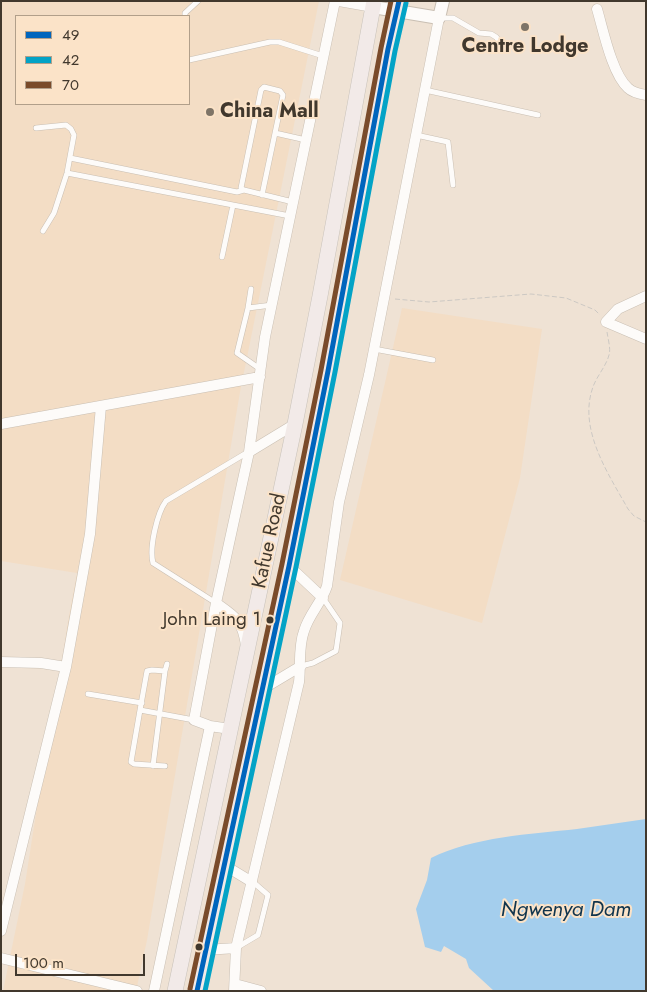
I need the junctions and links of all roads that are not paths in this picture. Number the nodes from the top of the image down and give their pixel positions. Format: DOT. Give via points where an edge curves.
graph roads {
  1 [pos="198,1"];
  2 [pos="337,1"];
  3 [pos="443,1"];
  4 [pos="374,4"];
  5 [pos="398,6"];
  6 [pos="597,9"];
  7 [pos="186,15"];
  8 [pos="439,18"];
  9 [pos="504,46"];
  10 [pos="323,56"];
  11 [pos="190,60"];
  12 [pos="425,90"];
  13 [pos="646,95"];
  14 [pos="538,116"];
  15 [pos="36,128"];
  16 [pos="275,132"];
  17 [pos="416,135"];
  18 [pos="306,140"];
  19 [pos="70,158"];
  20 [pos="68,173"];
  21 [pos="453,184"];
  22 [pos="244,190"];
  23 [pos="262,195"];
  24 [pos="293,202"];
  25 [pos="233,205"];
  26 [pos="290,216"];
  27 [pos="43,231"];
  28 [pos="222,258"];
  29 [pos="251,289"];
  30 [pos="646,296"];
  31 [pos="272,304"];
  32 [pos="248,308"];
  33 [pos="646,339"];
  34 [pos="374,348"];
  35 [pos="433,360"];
  36 [pos="260,373"];
  37 [pos="101,406"];
  38 [pos="1,424"];
  39 [pos="295,424"];
  40 [pos="248,452"];
  41 [pos="289,566"];
  42 [pos="323,598"];
  43 [pos="216,603"];
  44 [pos="247,649"];
  45 [pos="1,662"];
  46 [pos="167,664"];
  47 [pos="301,666"];
  48 [pos="66,667"];
  49 [pos="165,671"];
  50 [pos="261,690"];
  51 [pos="88,694"];
  52 [pos="142,703"];
  53 [pos="140,710"];
  54 [pos="159,714"];
  55 [pos="194,720"];
  56 [pos="210,726"];
  57 [pos="230,729"];
  58 [pos="153,766"];
  59 [pos="165,766"];
  60 [pos="224,865"];
  61 [pos="252,882"];
  62 [pos="1,931"];
  63 [pos="236,948"];
  64 [pos="205,950"];
  65 [pos="1,958"];
  66 [pos="235,987"];
  67 [pos="137,991"];
  68 [pos="154,991"];
  69 [pos="175,991"];
  70 [pos="197,991"];
  71 [pos="261,991"];
  1 -- 7 [label="lane"];
  2 -- 4 [label="street"];
  2 -- 10 [label="street"];
  3 -- 8 [label="street"];
  4 -- 5 [label="street"];
  4 -- 39 [label="main road, Kafue Road"];
  5 -- 8 [label="street"];
  5 -- 41 [label="main road, Kafue Road"];
  6 -- 13 [label="street" via="620,76 628,89"];
  8 -- 9 [label="lane" via="453,18 479,33 496,37"];
  8 -- 12 [label="street"];
  10 -- 11 [label="lane" via="270,42"];
  10 -- 18 [label="street"];
  12 -- 14 [label="lane"];
  12 -- 17 [label="street"];
  15 -- 19 [label="lane" via="66,125 72,129"];
  16 -- 18 [label="lane"];
  16 -- 22 [label="lane" via="282,92 262,88 241,186"];
  16 -- 23 [label="lane"];
  17 -- 21 [label="lane" via="448,142"];
  17 -- 34 [label="street"];
  18 -- 24 [label="street"];
  19 -- 20 [label="lane"];
  19 -- 22 [label="lane" via="238,192"];
  20 -- 25 [label="lane"];
  20 -- 27 [label="lane" via="54,213"];
  22 -- 23 [label="lane"];
  23 -- 24 [label="lane"];
  24 -- 26 [label="street"];
  25 -- 26 [label="lane"];
  25 -- 28 [label="lane"];
  26 -- 31 [label="street"];
  29 -- 32 [label="lane"];
  30 -- 33 [label="street" via="618,309 606,322"];
  31 -- 32 [label="lane"];
  31 -- 36 [label="street"];
  32 -- 36 [label="lane" via="237,353"];
  34 -- 35 [label="lane"];
  34 -- 42 [label="street" via="339,502"];
  36 -- 37 [label="street"];
  36 -- 40 [label="street"];
  37 -- 38 [label="street"];
  37 -- 48 [label="street" via="90,534"];
  39 -- 40 [label="street"];
  39 -- 44 [label="main road, Kafue Road"];
  40 -- 43 [label="street"];
  40 -- 43 [label="lane" via="166,501 160,508 151,554 153,563"];
  41 -- 42 [label="street"];
  41 -- 50 [label="main road, Kafue Road"];
  42 -- 47 [label="street" via="304,631"];
  42 -- 47 [label="lane" via="340,623 336,651"];
  43 -- 44 [label="street" via="238,619"];
  43 -- 55 [label="street"];
  44 -- 57 [label="main road, Kafue Road"];
  45 -- 48 [label="street"];
  46 -- 49 [label="lane"];
  47 -- 50 [label="street"];
  47 -- 61 [label="street" via="284,753"];
  48 -- 62 [label="street"];
  49 -- 52 [label="lane" via="148,672"];
  49 -- 54 [label="lane"];
  50 -- 60 [label="main road, Kafue Road"];
  51 -- 52 [label="lane"];
  52 -- 53 [label="lane"];
  53 -- 54 [label="lane"];
  53 -- 58 [label="lane" via="131,762"];
  54 -- 55 [label="lane"];
  54 -- 58 [label="lane"];
  55 -- 56 [label="street"];
  56 -- 57 [label="street"];
  56 -- 68 [label="street"];
  57 -- 69 [label="main road, Kafue Road"];
  58 -- 59 [label="lane"];
  60 -- 61 [label="street"];
  60 -- 64 [label="main road, Kafue Road"];
  61 -- 63 [label="street"];
  61 -- 63 [label="lane" via="268,895 258,934"];
  63 -- 64 [label="street"];
  63 -- 66 [label="street"];
  64 -- 70 [label="main road, Kafue Road"];
  65 -- 67 [label="street"];
  66 -- 71 [label="street"];
}
